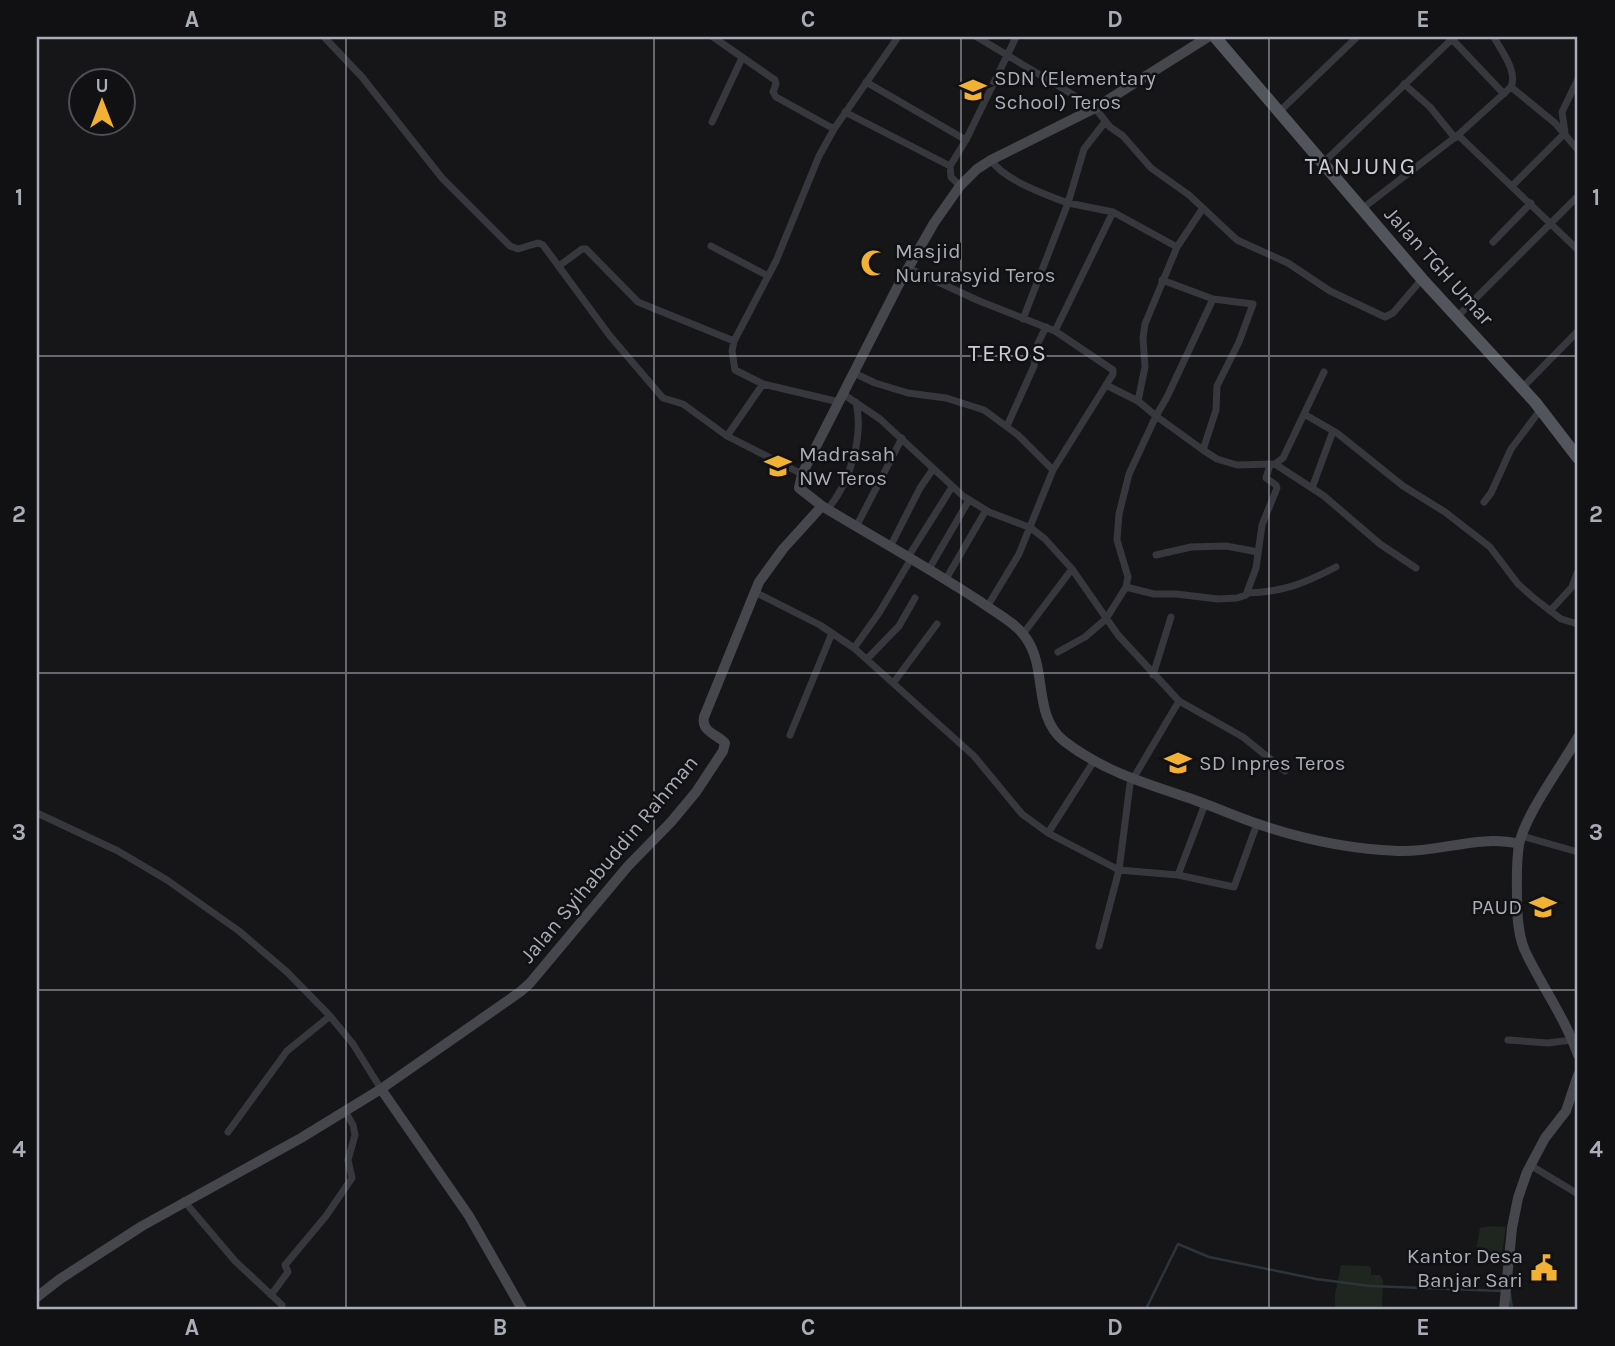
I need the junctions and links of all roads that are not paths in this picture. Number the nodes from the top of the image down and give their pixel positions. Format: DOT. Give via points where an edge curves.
graph roads {
  1 [pos="324,37"];
  2 [pos="713,37"];
  3 [pos="898,37"];
  4 [pos="977,37"];
  5 [pos="1016,37"];
  6 [pos="1208,37"];
  7 [pos="1215,37"];
  8 [pos="1357,37"];
  9 [pos="1494,37"];
  10 [pos="1450,38"];
  11 [pos="1008,54"];
  12 [pos="743,58"];
  13 [pos="1578,79"];
  14 [pos="866,82"];
  15 [pos="1404,84"];
  16 [pos="1511,87"];
  17 [pos="1504,94"];
  18 [pos="1095,108"];
  19 [pos="845,112"];
  20 [pos="1279,112"];
  21 [pos="712,122"];
  22 [pos="1105,122"];
  23 [pos="834,129"];
  24 [pos="1565,133"];
  25 [pos="1457,136"];
  26 [pos="966,140"];
  27 [pos="1578,150"];
  28 [pos="992,160"];
  29 [pos="1324,162"];
  30 [pos="950,166"];
  31 [pos="960,186"];
  32 [pos="1513,186"];
  33 [pos="1578,196"];
  34 [pos="1068,203"];
  35 [pos="1531,203"];
  36 [pos="1203,208"];
  37 [pos="1363,208"];
  38 [pos="1113,212"];
  39 [pos="1551,223"];
  40 [pos="1493,242"];
  41 [pos="710,246"];
  42 [pos="1177,247"];
  43 [pos="1578,250"];
  44 [pos="559,266"];
  45 [pos="908,268"];
  46 [pos="768,276"];
  47 [pos="1422,278"];
  48 [pos="1162,280"];
  49 [pos="1213,299"];
  50 [pos="1458,316"];
  51 [pos="1023,319"];
  52 [pos="1046,327"];
  53 [pos="1055,331"];
  54 [pos="1578,331"];
  55 [pos="734,341"];
  56 [pos="1324,372"];
  57 [pos="854,373"];
  58 [pos="763,384"];
  59 [pos="1106,385"];
  60 [pos="1522,388"];
  61 [pos="841,398"];
  62 [pos="1138,401"];
  63 [pos="856,402"];
  64 [pos="1541,409"];
  65 [pos="1304,414"];
  66 [pos="1156,416"];
  67 [pos="1007,426"];
  68 [pos="1333,431"];
  69 [pos="727,436"];
  70 [pos="902,438"];
  71 [pos="1203,450"];
  72 [pos="1578,458"];
  73 [pos="1273,464"];
  74 [pos="933,469"];
  75 [pos="1053,470"];
  76 [pos="802,474"];
  77 [pos="952,487"];
  78 [pos="1312,488"];
  79 [pos="969,500"];
  80 [pos="1484,502"];
  81 [pos="824,508"];
  82 [pos="986,510"];
  83 [pos="856,527"];
  84 [pos="1031,528"];
  85 [pos="890,547"];
  86 [pos="1258,552"];
  87 [pos="1156,555"];
  88 [pos="910,558"];
  89 [pos="1336,567"];
  90 [pos="1416,568"];
  91 [pos="929,569"];
  92 [pos="1072,569"];
  93 [pos="1577,573"];
  94 [pos="946,579"];
  95 [pos="1126,587"];
  96 [pos="755,592"];
  97 [pos="1248,593"];
  98 [pos="915,598"];
  99 [pos="987,607"];
  100 [pos="1550,611"];
  101 [pos="1171,617"];
  102 [pos="1106,619"];
  103 [pos="937,624"];
  104 [pos="1578,624"];
  105 [pos="832,633"];
  106 [pos="1023,634"];
  107 [pos="854,648"];
  108 [pos="1058,652"];
  109 [pos="867,659"];
  110 [pos="1153,675"];
  111 [pos="894,682"];
  112 [pos="1179,701"];
  113 [pos="790,735"];
  114 [pos="1578,737"];
  115 [pos="1094,761"];
  116 [pos="1285,771"];
  117 [pos="1131,780"];
  118 [pos="1205,804"];
  119 [pos="37,813"];
  120 [pos="1257,824"];
  121 [pos="1048,833"];
  122 [pos="1520,840"];
  123 [pos="1578,852"];
  124 [pos="1119,870"];
  125 [pos="1178,875"];
  126 [pos="1099,946"];
  127 [pos="330,1016"];
  128 [pos="1508,1040"];
  129 [pos="1572,1040"];
  130 [pos="1578,1055"];
  131 [pos="1578,1075"];
  132 [pos="381,1090"];
  133 [pos="345,1111"];
  134 [pos="228,1132"];
  135 [pos="1530,1165"];
  136 [pos="1578,1194"];
  137 [pos="184,1201"];
  138 [pos="271,1295"];
  139 [pos="37,1297"];
  140 [pos="282,1305"];
  141 [pos="1508,1307"];
  142 [pos="522,1309"];
  1 -- 44 [label="street" via="442,178 510,246 523,249 542,244"];
  2 -- 12 [label="street"];
  3 -- 14 [label="street"];
  4 -- 11 [label="street"];
  5 -- 11 [label="street"];
  6 -- 18 [label="street"];
  7 -- 20 [label="main road, Jalan TGH Umar"];
  8 -- 20 [label="street"];
  9 -- 16 [label="street" via="1512,73"];
  10 -- 15 [label="street"];
  10 -- 17 [label="street"];
  11 -- 18 [label="street"];
  11 -- 26 [label="street"];
  12 -- 21 [label="street"];
  12 -- 23 [label="street" via="775,80 776,97"];
  13 -- 24 [label="street" via="1562,112"];
  14 -- 19 [label="street"];
  14 -- 26 [label="street"];
  15 -- 25 [label="street"];
  15 -- 29 [label="street"];
  16 -- 17 [label="street"];
  16 -- 24 [label="street"];
  17 -- 25 [label="street"];
  18 -- 22 [label="street"];
  18 -- 28 [label="street"];
  19 -- 23 [label="street"];
  19 -- 30 [label="street"];
  20 -- 29 [label="main road, Jalan TGH Umar"];
  22 -- 34 [label="street" via="1084,149"];
  22 -- 36 [label="street" via="1156,172"];
  23 -- 46 [label="street"];
  24 -- 27 [label="street"];
  24 -- 32 [label="street"];
  25 -- 32 [label="street"];
  25 -- 37 [label="street"];
  26 -- 30 [label="street"];
  28 -- 31 [label="street"];
  28 -- 34 [label="street" via="1009,175"];
  29 -- 37 [label="main road, Jalan TGH Umar"];
  30 -- 31 [label="street" via="951,177"];
  31 -- 45 [label="street"];
  32 -- 35 [label="street"];
  33 -- 39 [label="street"];
  34 -- 38 [label="street"];
  34 -- 51 [label="street"];
  35 -- 39 [label="street"];
  35 -- 40 [label="street"];
  36 -- 42 [label="street"];
  36 -- 47 [label="street" via="1237,240 1288,263 1380,316 1393,313"];
  37 -- 47 [label="main road, Jalan TGH Umar"];
  38 -- 42 [label="street"];
  38 -- 53 [label="street"];
  39 -- 43 [label="street"];
  39 -- 50 [label="street"];
  41 -- 46 [label="street"];
  42 -- 48 [label="street"];
  44 -- 55 [label="street" via="586,249 638,302"];
  44 -- 69 [label="street" via="663,398 683,404"];
  45 -- 51 [label="street"];
  45 -- 57 [label="street"];
  46 -- 55 [label="street"];
  47 -- 50 [label="main road, Jalan TGH Umar"];
  48 -- 49 [label="street"];
  48 -- 62 [label="street" via="1145,324"];
  49 -- 66 [label="street"];
  49 -- 71 [label="street" via="1253,305 1217,386 1216,410"];
  50 -- 60 [label="main road, Jalan TGH Umar"];
  51 -- 52 [label="street"];
  52 -- 53 [label="street"];
  52 -- 67 [label="street"];
  53 -- 59 [label="street" via="1113,370"];
  54 -- 60 [label="street"];
  55 -- 58 [label="street" via="735,370"];
  56 -- 65 [label="street"];
  57 -- 61 [label="street"];
  57 -- 67 [label="street" via="908,393 956,400"];
  58 -- 61 [label="street"];
  58 -- 69 [label="street"];
  59 -- 62 [label="street"];
  59 -- 75 [label="street"];
  60 -- 64 [label="main road, Jalan TGH Umar"];
  61 -- 63 [label="street"];
  61 -- 76 [label="street"];
  62 -- 66 [label="street"];
  63 -- 70 [label="street"];
  63 -- 81 [label="street" via="859,427 850,465 841,492"];
  64 -- 72 [label="main road, Jalan TGH Umar"];
  64 -- 80 [label="street" via="1511,449"];
  65 -- 68 [label="street"];
  65 -- 73 [label="street" via="1283,458"];
  66 -- 71 [label="street"];
  66 -- 95 [label="street" via="1129,474 1119,514 1117,540 1128,577"];
  67 -- 75 [label="street"];
  68 -- 78 [label="street"];
  68 -- 100 [label="street" via="1490,547 1518,584"];
  69 -- 76 [label="street"];
  70 -- 74 [label="street"];
  70 -- 83 [label="street"];
  71 -- 73 [label="street" via="1237,465"];
  73 -- 78 [label="street"];
  73 -- 86 [label="street" via="1266,478 1277,488 1262,525"];
  74 -- 77 [label="street"];
  74 -- 85 [label="street"];
  75 -- 84 [label="street"];
  76 -- 81 [label="street" via="799,488"];
  77 -- 79 [label="street"];
  77 -- 88 [label="street"];
  78 -- 90 [label="street"];
  79 -- 82 [label="street"];
  79 -- 91 [label="street"];
  81 -- 83 [label="street"];
  81 -- 96 [label="street, Jalan Syihabuddin Rahman" via="783,549"];
  82 -- 84 [label="street"];
  82 -- 94 [label="street"];
  83 -- 85 [label="street"];
  84 -- 92 [label="street"];
  84 -- 99 [label="street"];
  85 -- 88 [label="street"];
  86 -- 87 [label="street" via="1191,547"];
  86 -- 97 [label="street"];
  88 -- 91 [label="street"];
  88 -- 107 [label="street"];
  89 -- 97 [label="street" via="1288,589"];
  91 -- 94 [label="street"];
  92 -- 102 [label="street"];
  92 -- 106 [label="street"];
  93 -- 100 [label="street" via="1572,587"];
  94 -- 99 [label="street"];
  95 -- 97 [label="street" via="1154,594 1218,598"];
  95 -- 102 [label="street"];
  96 -- 105 [label="street"];
  96 -- 132 [label="street, Jalan Syihabuddin Rahman" via="703,722 725,746 696,792 530,983"];
  98 -- 109 [label="street" via="899,626"];
  99 -- 106 [label="street"];
  100 -- 104 [label="street"];
  101 -- 110 [label="street"];
  102 -- 108 [label="street"];
  102 -- 110 [label="street"];
  103 -- 111 [label="street"];
  105 -- 107 [label="street"];
  105 -- 113 [label="street"];
  106 -- 115 [label="street" via="1034,650 1052,729"];
  107 -- 109 [label="street"];
  109 -- 111 [label="street"];
  110 -- 112 [label="street"];
  111 -- 121 [label="street" via="974,756 1022,814"];
  112 -- 116 [label="street" via="1243,737"];
  112 -- 117 [label="street"];
  114 -- 122 [label="street"];
  115 -- 117 [label="street"];
  115 -- 121 [label="street"];
  117 -- 118 [label="street"];
  117 -- 124 [label="street"];
  118 -- 120 [label="street"];
  118 -- 125 [label="street"];
  119 -- 127 [label="street" via="110,846 198,901 287,972"];
  120 -- 122 [label="street" via="1382,850"];
  120 -- 125 [label="street" via="1234,887"];
  121 -- 124 [label="street"];
  122 -- 123 [label="street"];
  122 -- 129 [label="street" via="1517,905 1522,946"];
  124 -- 125 [label="street"];
  124 -- 126 [label="street"];
  127 -- 132 [label="street"];
  127 -- 134 [label="street" via="287,1051"];
  128 -- 129 [label="street"];
  129 -- 130 [label="street"];
  131 -- 135 [label="street" via="1566,1111"];
  132 -- 133 [label="street, Jalan Syihabuddin Rahman"];
  132 -- 142 [label="street" via="469,1216"];
  133 -- 137 [label="street, Jalan Syihabuddin Rahman"];
  133 -- 138 [label="street" via="355,1135 348,1160 352,1178 285,1265 289,1272"];
  135 -- 136 [label="street"];
  135 -- 141 [label="street" via="1516,1205"];
  137 -- 138 [label="street" via="234,1261"];
  137 -- 139 [label="street, Jalan Syihabuddin Rahman"];
  138 -- 140 [label="street"];
}
